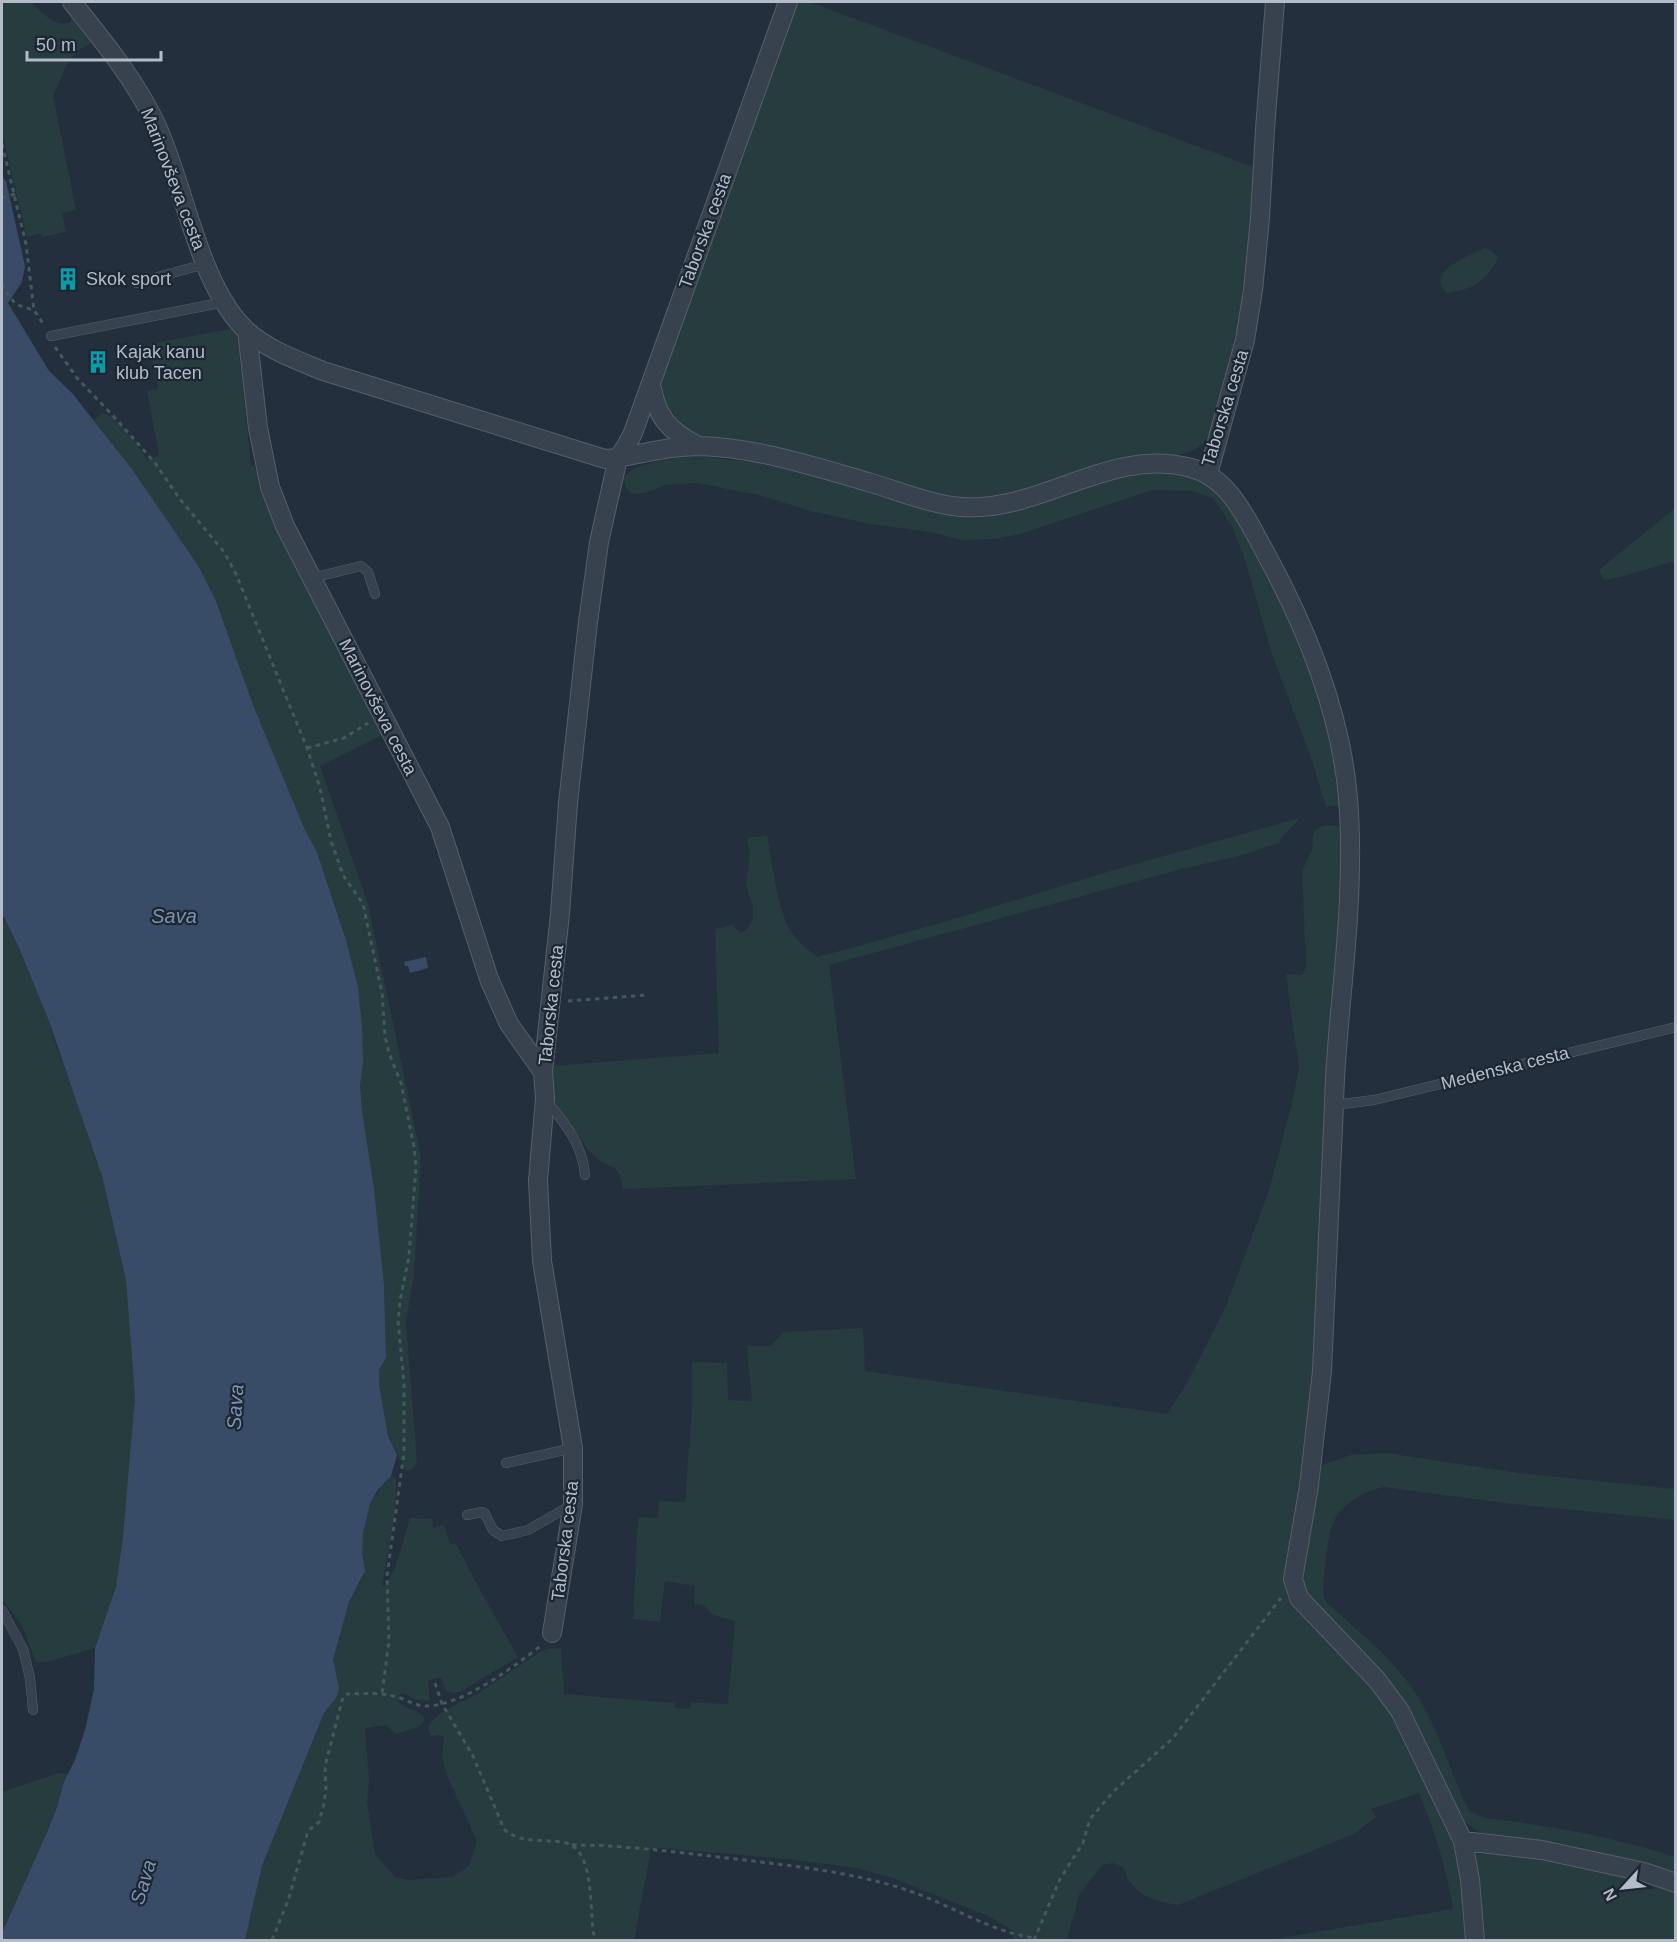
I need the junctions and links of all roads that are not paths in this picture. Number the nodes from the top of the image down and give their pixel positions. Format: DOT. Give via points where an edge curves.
graph roads {
  1 [pos="72,2"];
  2 [pos="788,2"];
  3 [pos="1275,2"];
  4 [pos="205,264"];
  5 [pos="136,283"];
  6 [pos="225,302"];
  7 [pos="247,331"];
  8 [pos="51,336"];
  9 [pos="651,382"];
  10 [pos="698,446"];
  11 [pos="618,458"];
  12 [pos="1208,474"];
  13 [pos="312,578"];
  14 [pos="375,594"];
  15 [pos="1676,1027"];
  16 [pos="543,1072"];
  17 [pos="545,1098"];
  18 [pos="1334,1105"];
  19 [pos="585,1174"];
  20 [pos="573,1448"];
  21 [pos="506,1463"];
  22 [pos="573,1504"];
  23 [pos="467,1515"];
  24 [pos="2,1610"];
  25 [pos="552,1633"];
  26 [pos="33,1710"];
  27 [pos="1463,1841"];
  28 [pos="1676,1883"];
  29 [pos="1475,1941"];
  1 -- 4 [label="street, Marinovševa cesta" via="119,63 156,123"];
  2 -- 9 [label="street, Taborska cesta"];
  3 -- 12 [label="street, Taborska cesta" via="1253,290 1245,340"];
  4 -- 5 [label="lane"];
  4 -- 6 [label="street, Marinovševa cesta"];
  6 -- 7 [label="street, Marinovševa cesta"];
  6 -- 8 [label="lane"];
  7 -- 11 [label="street, Marinovševa cesta" via="281,353 323,371 589,455"];
  7 -- 13 [label="street, Marinovševa cesta" via="258,428 270,487"];
  9 -- 10 [label="street, Taborska cesta" via="655,405 665,422"];
  9 -- 11 [label="street" via="633,433"];
  10 -- 11 [label="street, Taborska cesta"];
  10 -- 12 [label="street, Taborska cesta" via="796,461 961,507 1021,501 1110,470 1139,465 1177,465"];
  11 -- 16 [label="street, Taborska cesta" via="599,542 588,622"];
  12 -- 18 [label="street" via="1224,486 1243,512 1281,582 1329,700 1341,749 1350,840"];
  13 -- 14 [label="lane" via="361,566 368,572"];
  13 -- 16 [label="street, Marinovševa cesta" via="440,826 481,957 509,1024"];
  15 -- 18 [label="lane, Medenska cesta" via="1374,1100"];
  16 -- 17 [label="street, Taborska cesta"];
  17 -- 19 [label="lane" via="582,1153"];
  17 -- 20 [label="street, Taborska cesta" via="538,1180 542,1261"];
  18 -- 27 [label="street" via="1322,1371 1294,1586 1299,1598 1377,1680 1400,1711"];
  20 -- 21 [label="lane"];
  20 -- 22 [label="street, Taborska cesta"];
  22 -- 23 [label="lane" via="528,1530 502,1536 493,1530 482,1512"];
  22 -- 25 [label="street, Taborska cesta"];
  24 -- 26 [label="lane" via="23,1649"];
  27 -- 28 [label="street" via="1542,1850 1644,1872"];
  27 -- 29 [label="street"];
}
